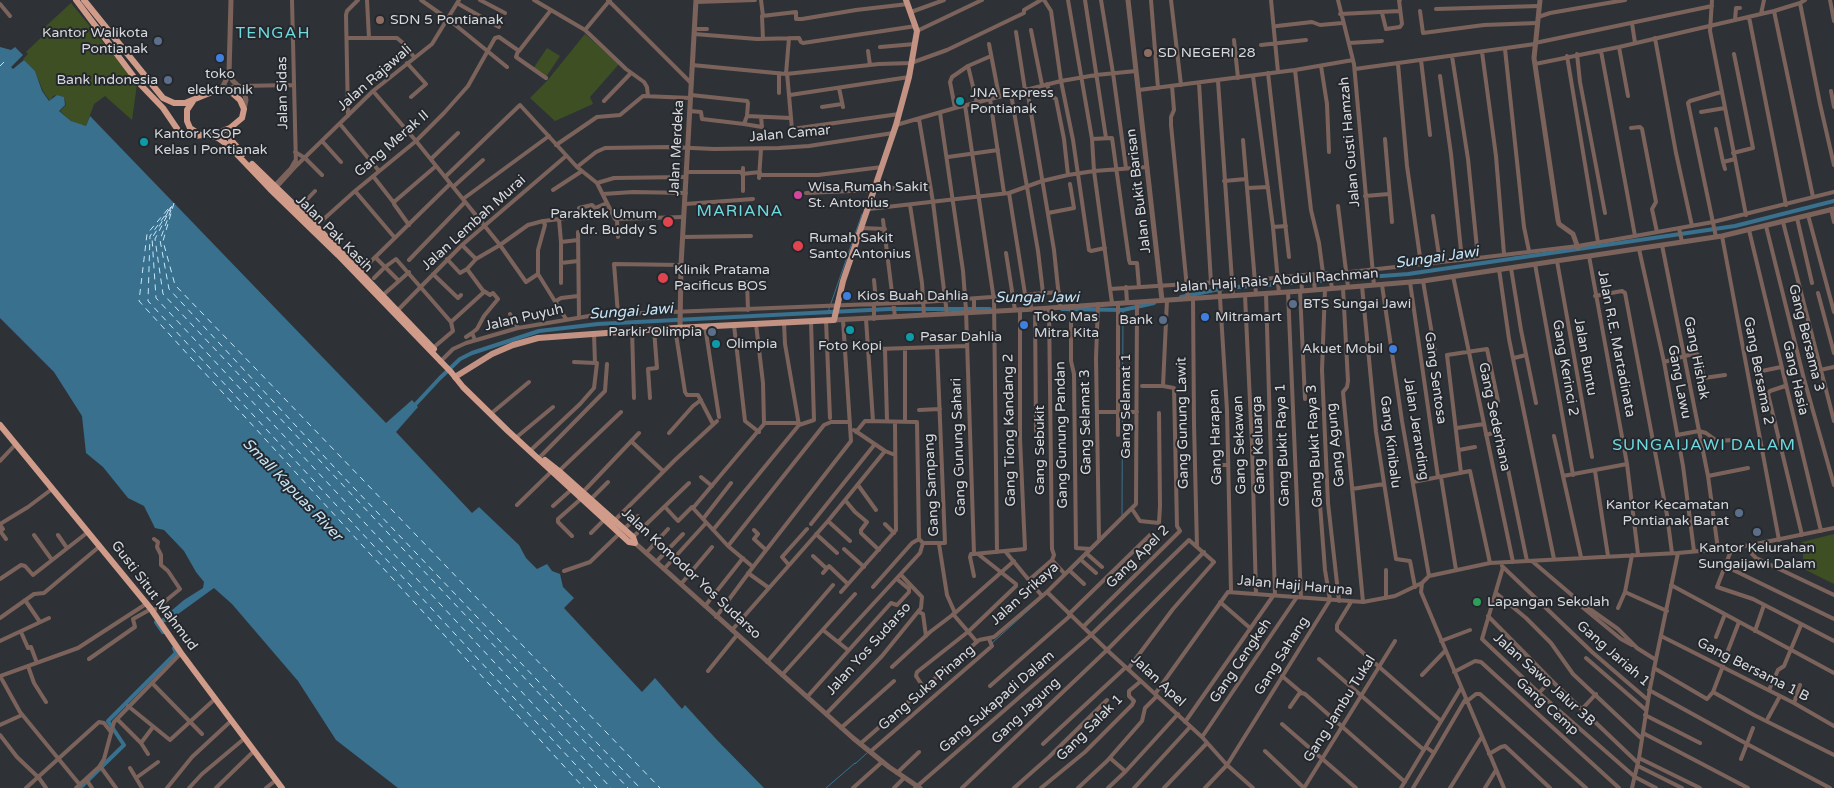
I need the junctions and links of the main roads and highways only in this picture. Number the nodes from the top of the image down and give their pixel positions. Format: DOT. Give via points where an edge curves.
graph roads {
  1 [pos="76,0"];
  2 [pos="84,0"];
  3 [pos="907,2"];
  4 [pos="193,101"];
  5 [pos="230,128"];
  6 [pos="205,135"];
  7 [pos="406,322"];
  8 [pos="442,360"];
  9 [pos="454,374"];
  10 [pos="0,426"];
  11 [pos="555,471"];
  12 [pos="581,495"];
  13 [pos="622,531"];
  14 [pos="634,540"];
  15 [pos="282,788"];
  1 -- 6 [label="highway" via="180,133"];
  2 -- 4 [label="highway" via="160,96 180,104"];
  3 -- 9 [label="main road" via="917,28 909,77 883,167 831,319 560,335 528,340"];
  4 -- 5 [label="highway" via="222,88 237,96 244,109 240,121"];
  4 -- 6 [label="highway" via="187,110 187,121 190,128"];
  5 -- 6 [label="highway"];
  5 -- 7 [label="highway, Jalan Pak Kasih" via="233,144 384,295"];
  6 -- 7 [label="highway, Jalan Pak Kasih" via="228,145"];
  7 -- 8 [label="highway, Jalan Pak Kasih"];
  7 -- 8 [label="highway, Jalan Pak Kasih"];
  8 -- 9 [label="highway"];
  9 -- 11 [label="highway, Jalan Komodor Yos Sudarso"];
  9 -- 11 [label="highway" via="508,432"];
  10 -- 15 [label="highway, Gusti Situt Mahmud" via="162,624"];
  11 -- 12 [label="highway, Jalan Komodor Yos Sudarso"];
  11 -- 12 [label="highway"];
  12 -- 13 [label="highway"];
  12 -- 13 [label="highway, Jalan Komodor Yos Sudarso" via="592,498"];
  13 -- 14 [label="highway, Jalan Komodor Yos Sudarso"];
}
